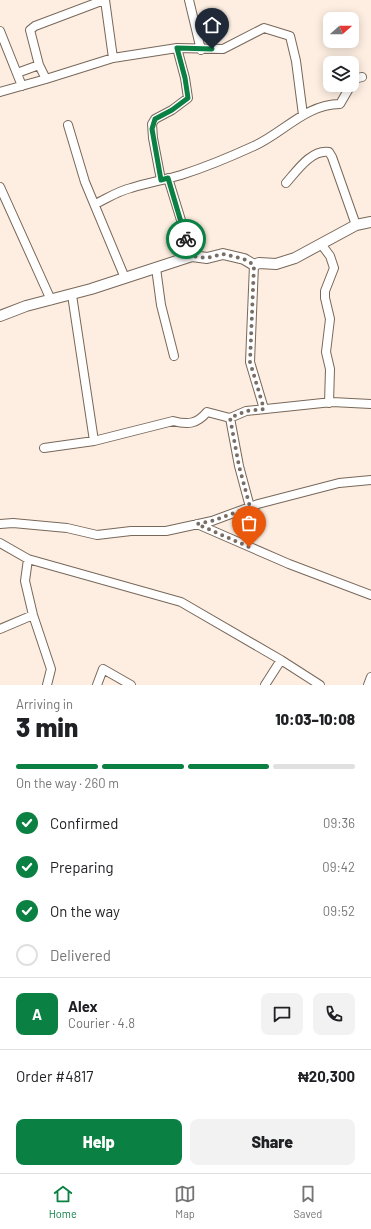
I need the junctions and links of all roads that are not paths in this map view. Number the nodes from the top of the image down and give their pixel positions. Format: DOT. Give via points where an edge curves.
graph roads {
  1 [pos="104,0"];
  2 [pos="189,0"];
  3 [pos="0,31"];
  4 [pos="177,48"];
  5 [pos="201,50"];
  6 [pos="113,58"];
  7 [pos="39,65"];
  8 [pos="17,73"];
  9 [pos="362,77"];
  10 [pos="359,78"];
  11 [pos="46,80"];
  12 [pos="22,86"];
  13 [pos="0,92"];
  14 [pos="347,92"];
  15 [pos="303,115"];
  16 [pos="68,125"];
  17 [pos="165,179"];
  18 [pos="286,183"];
  19 [pos="0,187"];
  20 [pos="95,204"];
  21 [pos="371,222"];
  22 [pos="356,225"];
  23 [pos="321,244"];
  24 [pos="192,256"];
  25 [pos="254,265"];
  26 [pos="156,268"];
  27 [pos="125,278"];
  28 [pos="72,295"];
  29 [pos="51,300"];
  30 [pos="0,316"];
  31 [pos="174,356"];
  32 [pos="329,403"];
  33 [pos="371,404"];
  34 [pos="264,409"];
  35 [pos="230,418"];
  36 [pos="94,442"];
  37 [pos="44,448"];
  38 [pos="371,480"];
  39 [pos="250,507"];
  40 [pos="0,524"];
  41 [pos="197,524"];
  42 [pos="0,543"];
  43 [pos="28,559"];
  44 [pos="371,595"];
  45 [pos="33,615"];
  46 [pos="0,629"];
  47 [pos="281,660"];
  48 [pos="371,677"];
  49 [pos="47,685"];
  50 [pos="97,685"];
  51 [pos="130,685"];
  52 [pos="264,685"];
  53 [pos="320,685"];
  54 [pos="368,685"];
  1 -- 6 [label="street"];
  1 -- 7 [label="street" via="30,30"];
  2 -- 5 [label="street"];
  3 -- 8 [label="street"];
  4 -- 5 [label="street"];
  4 -- 6 [label="street"];
  4 -- 17 [label="street" via="188,98 155,119 152,124 153,138"];
  5 -- 15 [label="street" via="223,49 264,28 290,36"];
  6 -- 11 [label="street"];
  7 -- 8 [label="street"];
  7 -- 11 [label="street"];
  8 -- 12 [label="street"];
  9 -- 10 [label="street"];
  11 -- 12 [label="street"];
  12 -- 13 [label="street"];
  14 -- 15 [label="street" via="340,104 323,106"];
  15 -- 17 [label="street" via="254,146 228,158"];
  16 -- 20 [label="street" via="85,182"];
  17 -- 20 [label="street" via="129,188"];
  17 -- 24 [label="street"];
  18 -- 22 [label="street" via="309,158 324,151 329,152"];
  19 -- 29 [label="street"];
  20 -- 27 [label="street"];
  21 -- 22 [label="street"];
  22 -- 23 [label="street"];
  23 -- 25 [label="street" via="295,258 276,264"];
  23 -- 32 [label="street" via="330,256 334,268 324,298 330,319 326,352 330,369"];
  24 -- 25 [label="street" via="207,258 223,254 244,259"];
  24 -- 26 [label="street"];
  25 -- 34 [label="street" via="250,362"];
  26 -- 27 [label="street"];
  26 -- 31 [label="street" via="161,305"];
  27 -- 28 [label="street"];
  28 -- 29 [label="street"];
  28 -- 36 [label="street"];
  29 -- 30 [label="street"];
  32 -- 33 [label="street"];
  32 -- 34 [label="street"];
  34 -- 35 [label="street" via="246,411"];
  35 -- 36 [label="street" via="207,412 200,420 185,424 173,421"];
  35 -- 39 [label="street"];
  36 -- 37 [label="street"];
  38 -- 39 [label="street" via="339,483"];
  39 -- 41 [label="street"];
  40 -- 41 [label="street" via="67,528 97,535 131,531 166,531"];
  41 -- 44 [label="street"];
  42 -- 43 [label="street"];
  43 -- 45 [label="street" via="25,581"];
  43 -- 47 [label="street" via="181,602"];
  45 -- 46 [label="street"];
  45 -- 49 [label="street" via="51,669"];
  47 -- 52 [label="street"];
  47 -- 53 [label="street"];
  48 -- 54 [label="street"];
  50 -- 51 [label="street" via="103,669"];
}
